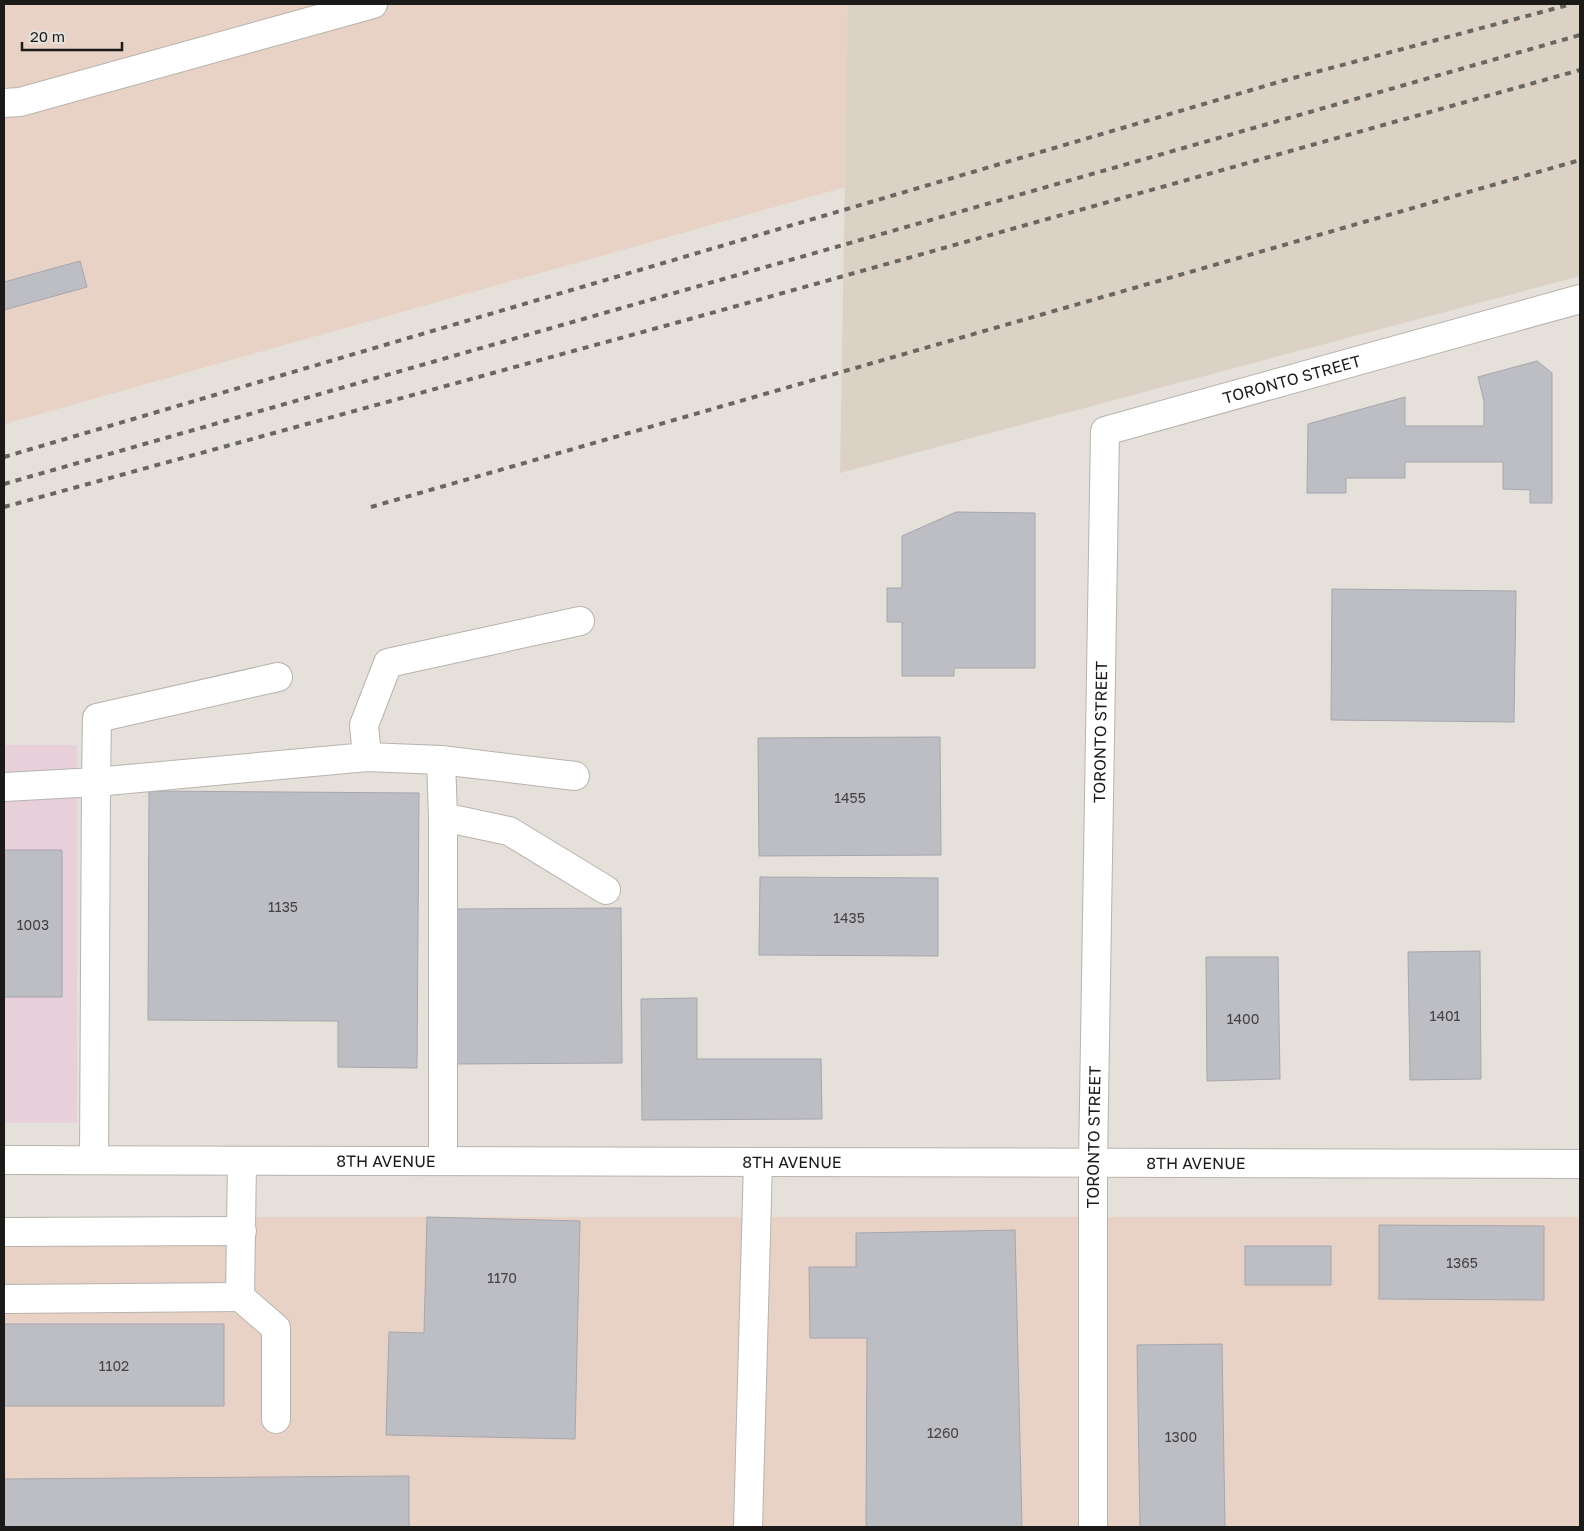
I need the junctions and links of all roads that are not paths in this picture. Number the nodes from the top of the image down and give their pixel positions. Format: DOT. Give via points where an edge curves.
graph roads {
  1 [pos="373,4"];
  2 [pos="4,103"];
  3 [pos="1580,299"];
  4 [pos="580,621"];
  5 [pos="278,677"];
  6 [pos="366,757"];
  7 [pos="440,760"];
  8 [pos="575,776"];
  9 [pos="96,782"];
  10 [pos="4,787"];
  11 [pos="443,817"];
  12 [pos="606,890"];
  13 [pos="4,1160"];
  14 [pos="94,1160"];
  15 [pos="242,1161"];
  16 [pos="443,1161"];
  17 [pos="758,1162"];
  18 [pos="1093,1162"];
  19 [pos="1580,1164"];
  20 [pos="242,1231"];
  21 [pos="4,1232"];
  22 [pos="240,1298"];
  23 [pos="4,1299"];
  24 [pos="276,1419"];
  25 [pos="748,1527"];
  26 [pos="1093,1527"];
  1 -- 2 [label="street" via="20,102"];
  3 -- 18 [label="street, TORONTO STREET" via="1105,432"];
  4 -- 6 [label="street" via="388,664 364,725"];
  5 -- 9 [label="street" via="97,718"];
  6 -- 7 [label="street"];
  6 -- 9 [label="street"];
  7 -- 8 [label="street"];
  7 -- 11 [label="street"];
  9 -- 10 [label="street"];
  9 -- 14 [label="street"];
  11 -- 12 [label="street" via="509,831"];
  11 -- 16 [label="street"];
  13 -- 14 [label="street, 8TH AVENUE"];
  14 -- 15 [label="street, 8TH AVENUE"];
  15 -- 16 [label="street, 8TH AVENUE"];
  15 -- 20 [label="street"];
  16 -- 17 [label="street, 8TH AVENUE"];
  17 -- 18 [label="street, 8TH AVENUE"];
  17 -- 25 [label="street"];
  18 -- 19 [label="street, 8TH AVENUE"];
  18 -- 26 [label="street, TORONTO STREET"];
  20 -- 21 [label="street"];
  20 -- 22 [label="street"];
  22 -- 23 [label="street"];
  22 -- 24 [label="street" via="276,1328"];
}
